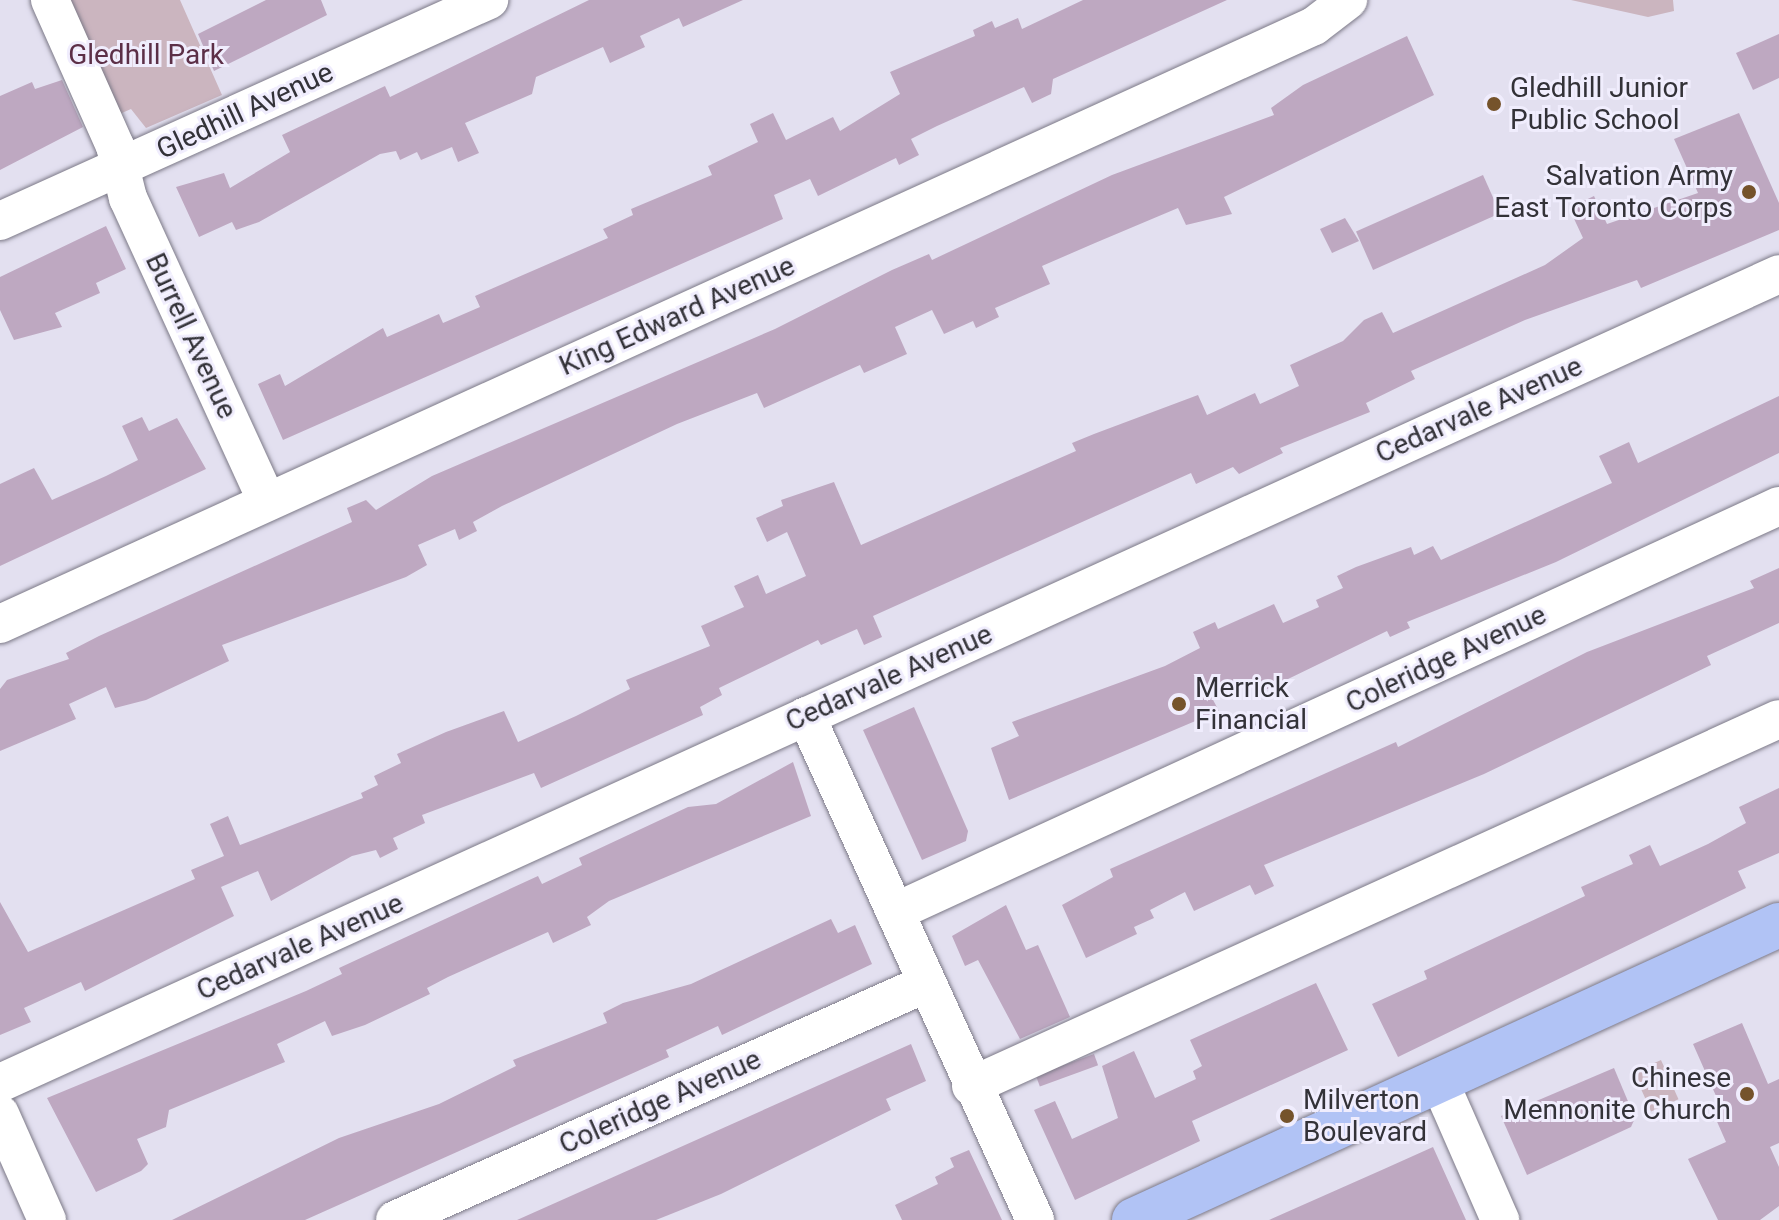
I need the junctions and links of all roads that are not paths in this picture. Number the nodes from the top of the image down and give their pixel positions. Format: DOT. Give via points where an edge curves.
graph roads {
  1 [pos="50,0"];
  2 [pos="489,0"];
  3 [pos="1348,0"];
  4 [pos="120,169"];
  5 [pos="0,221"];
  6 [pos="1779,274"];
  7 [pos="267,502"];
  8 [pos="1779,506"];
  9 [pos="0,624"];
  10 [pos="806,716"];
  11 [pos="1779,719"];
  12 [pos="895,912"];
  13 [pos="1776,935"];
  14 [pos="925,984"];
  15 [pos="0,1083"];
  16 [pos="1440,1083"];
  17 [pos="971,1086"];
  18 [pos="0,1114"];
  19 [pos="47,1220"];
  20 [pos="395,1220"];
  21 [pos="1035,1220"];
  22 [pos="1134,1220"];
  23 [pos="1500,1220"];
  1 -- 4 [label="street, Burrell Avenue"];
  2 -- 4 [label="street, Gledhill Avenue"];
  3 -- 7 [label="street, King Edward Avenue" via="1314,26"];
  4 -- 5 [label="street, Gledhill Avenue"];
  4 -- 7 [label="street, Burrell Avenue"];
  6 -- 10 [label="street, Cedarvale Avenue"];
  7 -- 9 [label="street, King Edward Avenue"];
  8 -- 12 [label="street, Coleridge Avenue"];
  10 -- 12 [label="street"];
  10 -- 15 [label="street, Cedarvale Avenue"];
  11 -- 17 [label="street"];
  12 -- 14 [label="street"];
  13 -- 16 [label="main road"];
  14 -- 17 [label="street"];
  14 -- 20 [label="street, Coleridge Avenue"];
  16 -- 22 [label="main road"];
  16 -- 23 [label="street"];
  17 -- 21 [label="street"];
  18 -- 19 [label="street"];
}
